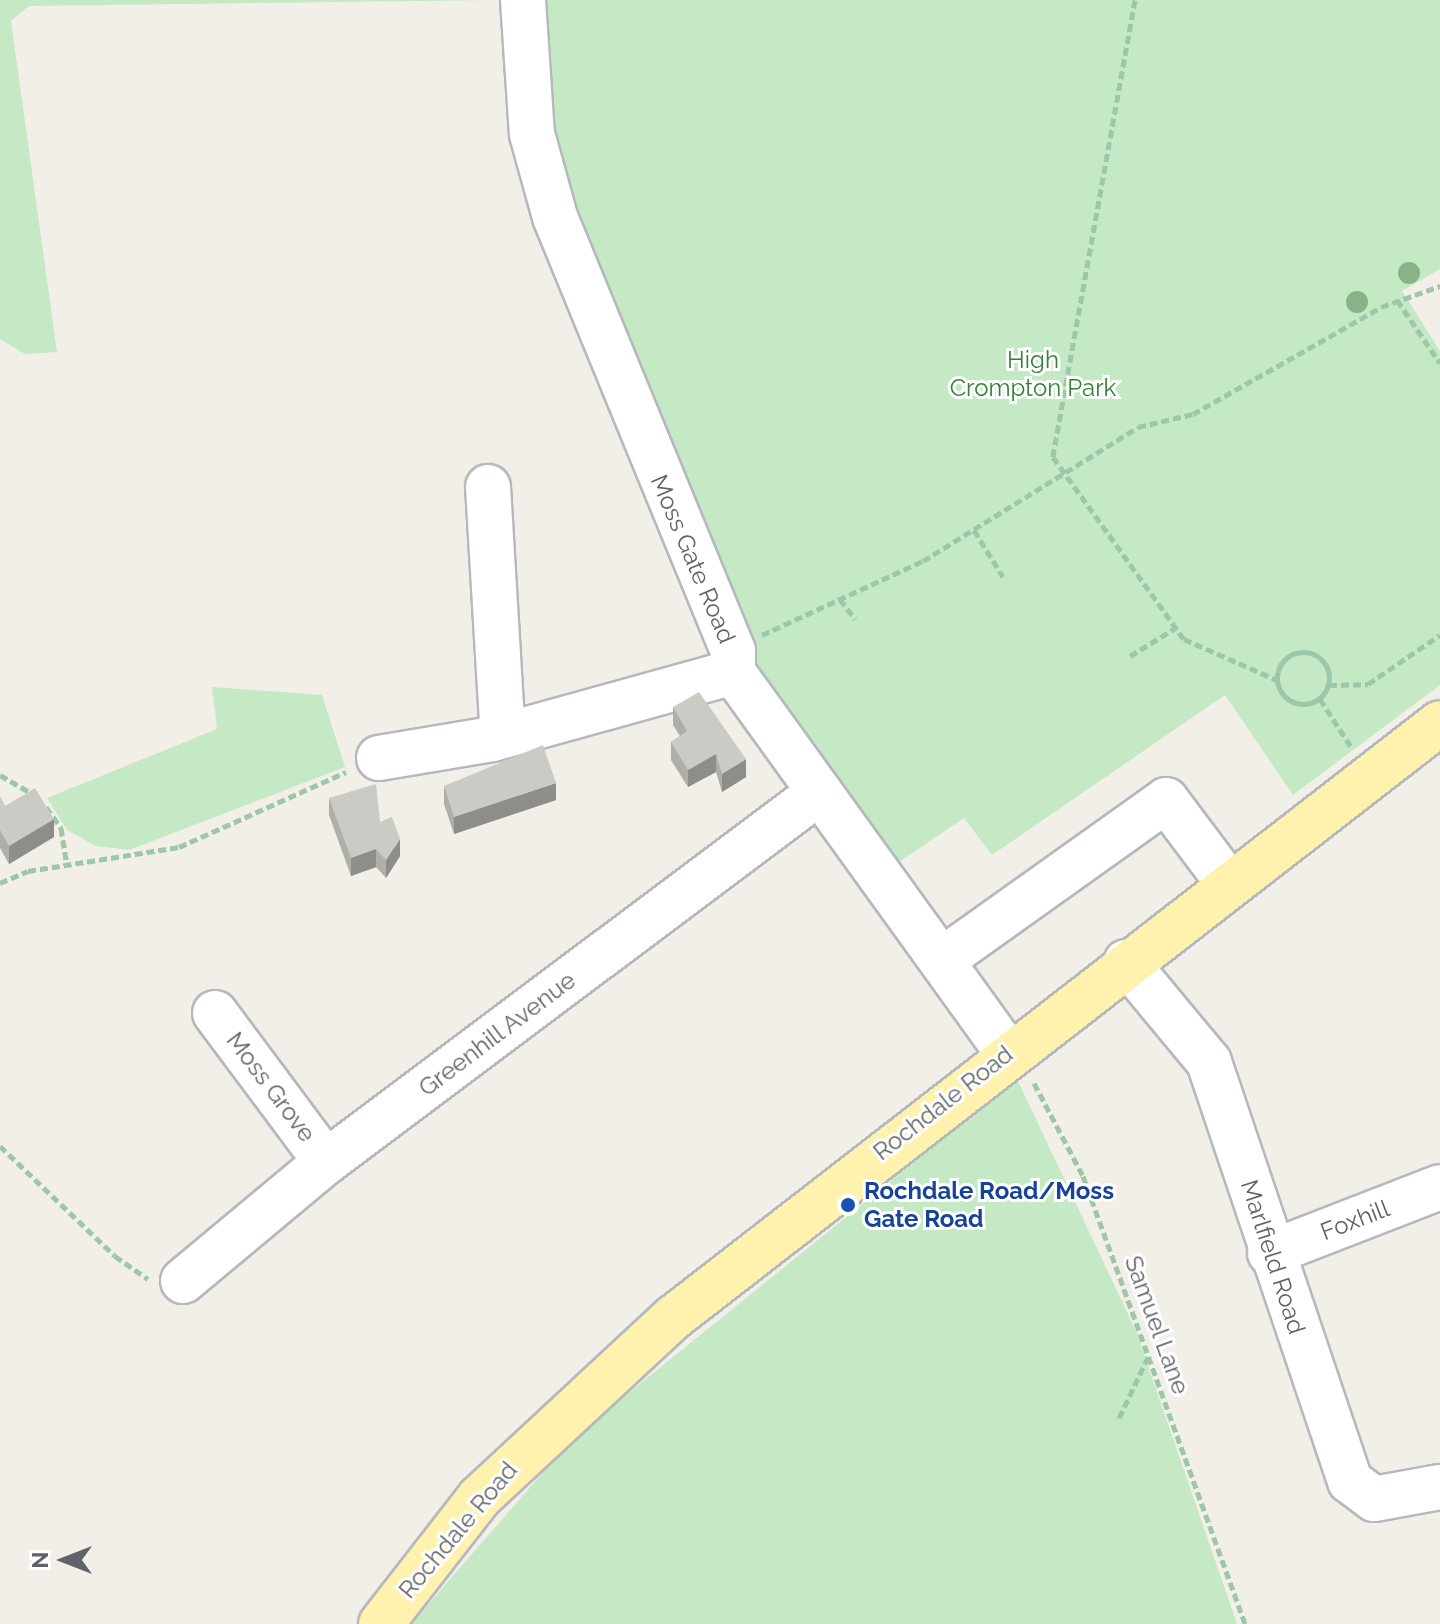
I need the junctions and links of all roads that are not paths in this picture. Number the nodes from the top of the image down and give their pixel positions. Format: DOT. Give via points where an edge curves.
graph roads {
  1 [pos="523,0"];
  2 [pos="488,487"];
  3 [pos="733,662"];
  4 [pos="1440,723"];
  5 [pos="503,736"];
  6 [pos="379,758"];
  7 [pos="817,794"];
  8 [pos="1229,884"];
  9 [pos="942,960"];
  10 [pos="1126,962"];
  11 [pos="215,1013"];
  12 [pos="1007,1052"];
  13 [pos="326,1162"];
  14 [pos="1440,1187"];
  15 [pos="1270,1253"];
  16 [pos="183,1281"];
  17 [pos="1440,1487"];
  18 [pos="381,1624"];
  1 -- 3 [label="street, Moss Gate Road" via="532,134 555,217"];
  2 -- 5 [label="street"];
  3 -- 5 [label="street"];
  3 -- 7 [label="street, Moss Gate Road"];
  4 -- 8 [label="main road, Rochdale Road"];
  5 -- 6 [label="street"];
  7 -- 9 [label="street, Moss Gate Road"];
  7 -- 13 [label="street, Greenhill Avenue"];
  8 -- 9 [label="street" via="1166,800"];
  8 -- 10 [label="main road, Rochdale Road"];
  9 -- 12 [label="street, Moss Gate Road"];
  10 -- 12 [label="main road, Rochdale Road"];
  10 -- 15 [label="street, Marlfield Road" via="1209,1062"];
  11 -- 13 [label="street, Moss Grove"];
  12 -- 18 [label="main road, Rochdale Road" via="576,1401 479,1498"];
  13 -- 16 [label="street, Greenhill Avenue"];
  14 -- 15 [label="street, Foxhill"];
  15 -- 17 [label="street, Marlfield Road" via="1350,1481 1374,1499"];
}
